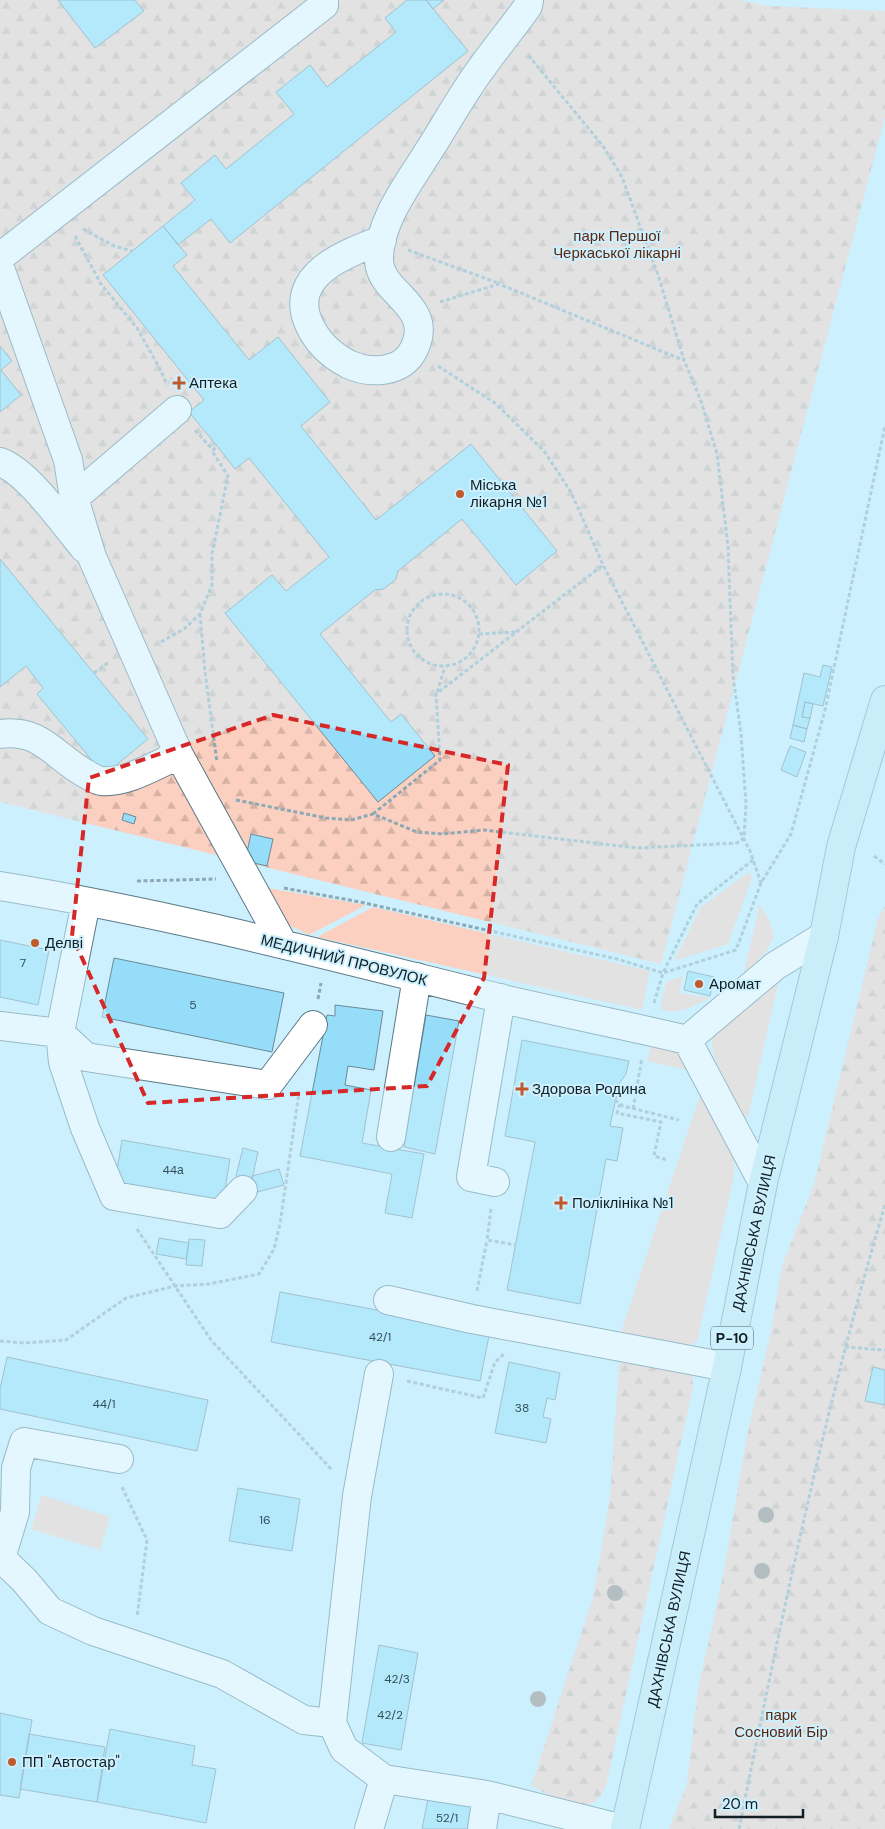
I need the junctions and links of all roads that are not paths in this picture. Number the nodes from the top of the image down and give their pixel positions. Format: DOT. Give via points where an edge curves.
graph roads {
  1 [pos="324,0"];
  2 [pos="529,0"];
  3 [pos="382,240"];
  4 [pos="0,257"];
  5 [pos="0,268"];
  6 [pos="177,410"];
  7 [pos="0,462"];
  8 [pos="74,498"];
  9 [pos="92,557"];
  10 [pos="885,700"];
  11 [pos="0,734"];
  12 [pos="178,755"];
  13 [pos="0,886"];
  14 [pos="86,902"];
  15 [pos="824,936"];
  16 [pos="283,944"];
  17 [pos="417,977"];
  18 [pos="501,998"];
  19 [pos="312,1025"];
  20 [pos="0,1026"];
  21 [pos="60,1033"];
  22 [pos="688,1040"];
  23 [pos="391,1137"];
  24 [pos="495,1182"];
  25 [pos="763,1183"];
  26 [pos="244,1190"];
  27 [pos="388,1300"];
  28 [pos="727,1367"];
  29 [pos="379,1374"];
  30 [pos="119,1459"];
  31 [pos="8,1461"];
  32 [pos="1,1558"];
  33 [pos="332,1723"];
  34 [pos="384,1779"];
  35 [pos="487,1795"];
  36 [pos="369,1829"];
  37 [pos="482,1829"];
  38 [pos="624,1829"];
  1 -- 4 [label="street" via="324,5 61,216"];
  2 -- 3 [label="street" via="509,34 482,66 396,203"];
  3 -- 3 [label="street" via="329,263 306,291 304,307 313,334 340,360 360,370 382,371 404,360 413,351 419,337 414,310 383,276 379,261"];
  5 -- 8 [label="street" via="68,460"];
  6 -- 8 [label="street"];
  7 -- 9 [label="street" via="31,485"];
  8 -- 9 [label="street"];
  9 -- 12 [label="street"];
  10 -- 15 [label="main road, ДАХНІВСЬКА ВУЛИЦЯ / Р-10" via="841,847"];
  11 -- 12 [label="street" via="16,732 44,741 77,769 100,781 121,780"];
  12 -- 16 [label="street"];
  13 -- 14 [label="street, МЕДИЧНИЙ ПРОВУЛОК"];
  14 -- 16 [label="street, МЕДИЧНИЙ ПРОВУЛОК"];
  14 -- 21 [label="street"];
  15 -- 22 [label="street" via="775,966"];
  15 -- 25 [label="main road, ДАХНІВСЬКА ВУЛИЦЯ / Р-10"];
  16 -- 17 [label="street, МЕДИЧНИЙ ПРОВУЛОК"];
  17 -- 18 [label="street, МЕДИЧНИЙ ПРОВУЛОК"];
  17 -- 23 [label="street"];
  18 -- 22 [label="street, МЕДИЧНИЙ ПРОВУЛОК"];
  18 -- 24 [label="street" via="471,1177"];
  19 -- 21 [label="street" via="268,1085 86,1057"];
  20 -- 21 [label="street"];
  21 -- 26 [label="street" via="63,1062 85,1128 114,1196 220,1214"];
  22 -- 25 [label="street"];
  25 -- 28 [label="main road, ДАХНІВСЬКА ВУЛИЦЯ / Р-10"];
  27 -- 28 [label="street"];
  28 -- 38 [label="main road, ДАХНІВСЬКА ВУЛИЦЯ / Р-10"];
  29 -- 33 [label="street" via="357,1496"];
  30 -- 31 [label="street" via="24,1442"];
  31 -- 32 [label="street" via="15,1512"];
  32 -- 33 [label="street" via="50,1612 93,1631 222,1674 304,1720"];
  33 -- 34 [label="street" via="344,1749"];
  34 -- 35 [label="street"];
  34 -- 36 [label="street"];
  35 -- 37 [label="street"];
  35 -- 38 [label="street"];
}
